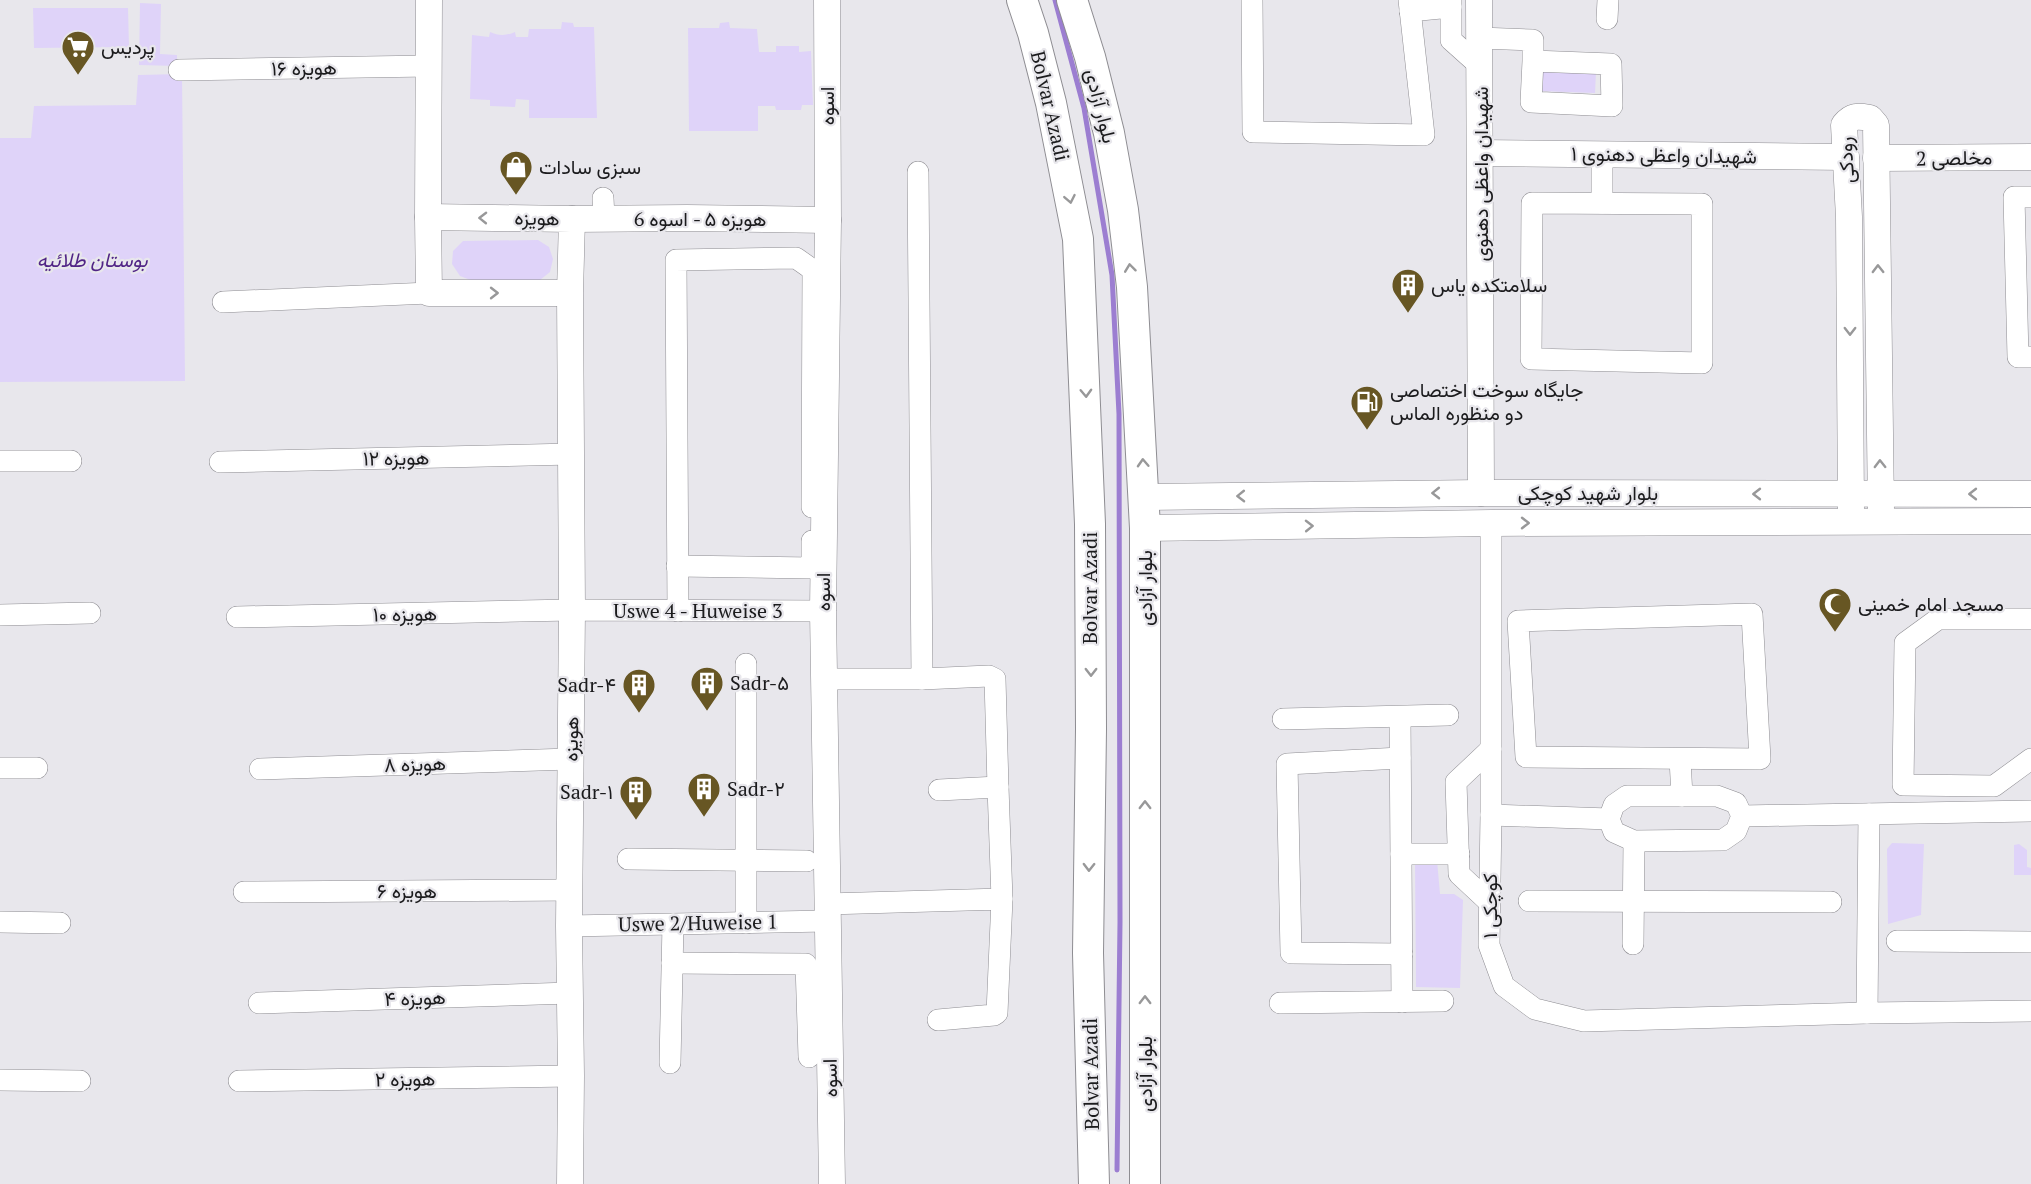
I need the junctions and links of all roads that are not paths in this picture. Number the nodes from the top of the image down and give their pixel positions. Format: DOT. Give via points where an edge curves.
graph roads {
  1 [pos="429,0"];
  2 [pos="827,0"];
  3 [pos="1022,0"];
  4 [pos="1072,0"];
  5 [pos="1252,0"];
  6 [pos="1479,0"];
  7 [pos="1451,4"];
  8 [pos="1409,5"];
  9 [pos="1480,38"];
  10 [pos="1533,62"];
  11 [pos="429,66"];
  12 [pos="1480,66"];
  13 [pos="179,70"];
  14 [pos="1481,153"];
  15 [pos="1602,154"];
  16 [pos="2031,157"];
  17 [pos="1846,158"];
  18 [pos="1876,159"];
  19 [pos="918,172"];
  20 [pos="2031,197"];
  21 [pos="1602,204"];
  22 [pos="428,217"];
  23 [pos="1849,217"];
  24 [pos="572,219"];
  25 [pos="1877,219"];
  26 [pos="828,220"];
  27 [pos="429,292"];
  28 [pos="570,293"];
  29 [pos="223,302"];
  30 [pos="2031,357"];
  31 [pos="572,454"];
  32 [pos="0,461"];
  33 [pos="71,461"];
  34 [pos="220,462"];
  35 [pos="1481,493"];
  36 [pos="1801,494"];
  37 [pos="1850,494"];
  38 [pos="1881,494"];
  39 [pos="1921,494"];
  40 [pos="2031,494"];
  41 [pos="1145,497"];
  42 [pos="1194,497"];
  43 [pos="2031,521"];
  44 [pos="1804,522"];
  45 [pos="1851,522"];
  46 [pos="1882,522"];
  47 [pos="1923,522"];
  48 [pos="1491,523"];
  49 [pos="1145,528"];
  50 [pos="1195,528"];
  51 [pos="677,566"];
  52 [pos="572,610"];
  53 [pos="678,611"];
  54 [pos="823,611"];
  55 [pos="90,613"];
  56 [pos="0,615"];
  57 [pos="237,617"];
  58 [pos="2031,618"];
  59 [pos="746,664"];
  60 [pos="824,679"];
  61 [pos="921,679"];
  62 [pos="1448,715"];
  63 [pos="1400,717"];
  64 [pos="1282,719"];
  65 [pos="1491,749"];
  66 [pos="1400,758"];
  67 [pos="570,759"];
  68 [pos="1680,759"];
  69 [pos="2031,759"];
  70 [pos="0,768"];
  71 [pos="37,768"];
  72 [pos="260,769"];
  73 [pos="998,787"];
  74 [pos="939,790"];
  75 [pos="1682,796"];
  76 [pos="2031,811"];
  77 [pos="1869,814"];
  78 [pos="1491,815"];
  79 [pos="1742,816"];
  80 [pos="1609,819"];
  81 [pos="1634,840"];
  82 [pos="1401,854"];
  83 [pos="1459,854"];
  84 [pos="628,859"];
  85 [pos="746,860"];
  86 [pos="807,861"];
  87 [pos="570,890"];
  88 [pos="244,892"];
  89 [pos="1002,899"];
  90 [pos="1634,900"];
  91 [pos="1529,901"];
  92 [pos="1490,902"];
  93 [pos="1831,902"];
  94 [pos="827,913"];
  95 [pos="0,922"];
  96 [pos="60,923"];
  97 [pos="746,923"];
  98 [pos="673,924"];
  99 [pos="569,926"];
  100 [pos="1897,941"];
  101 [pos="2031,942"];
  102 [pos="1633,944"];
  103 [pos="1402,954"];
  104 [pos="672,963"];
  105 [pos="570,993"];
  106 [pos="1443,1001"];
  107 [pos="1402,1002"];
  108 [pos="259,1003"];
  109 [pos="1280,1003"];
  110 [pos="2031,1011"];
  111 [pos="1867,1013"];
  112 [pos="938,1020"];
  113 [pos="809,1057"];
  114 [pos="670,1064"];
  115 [pos="572,1076"];
  116 [pos="0,1080"];
  117 [pos="80,1081"];
  118 [pos="239,1081"];
  119 [pos="570,1184"];
  120 [pos="832,1184"];
  121 [pos="1094,1184"];
  122 [pos="1145,1184"];
  1 -- 11 [label="street"];
  2 -- 26 [label="street, اسوه"];
  3 -- 121 [label="main road, Bolvar Azadi, one-way" via="1051,103 1078,239 1090,524 1088,953"];
  41 -- 4 [label="main road, بلوار آزادی, one-way" via="1132,287 1123,210 1109,133"];
  5 -- 8 [label="street" via="1253,132 1424,135"];
  6 -- 9 [label="street, شهیدان واعظی دهنوی"];
  7 -- 8 [label="street"];
  7 -- 12 [label="street" via="1451,40"];
  9 -- 10 [label="street" via="1533,40"];
  9 -- 12 [label="street, شهیدان واعظی دهنوی"];
  11 -- 13 [label="street, هویزه ‍۱۶"];
  11 -- 22 [label="street"];
  12 -- 14 [label="street, شهیدان واعظی دهنوی"];
  14 -- 15 [label="street, شهیدان واعظی دهنوی ۱"];
  14 -- 35 [label="street, شهیدان واعظی دهنوی"];
  15 -- 17 [label="street, شهیدان واعظی دهنوی ۱"];
  15 -- 21 [label="street"];
  16 -- 18 [label="street, مخلصی 2"];
  17 -- 18 [label="street, رودکی" via="1844,125 1856,115 1870,118 1876,125"];
  17 -- 23 [label="street, رودکی"];
  18 -- 25 [label="street, رودکی"];
  19 -- 61 [label="street"];
  20 -- 30 [label="street" via="2014,197 2018,357"];
  21 -- 21 [label="street" via="1702,204 1702,363 1531,358 1532,203"];
  24 -- 22 [label="street, هویزه, one-way"];
  22 -- 27 [label="street"];
  23 -- 25 [label="street" via="1855,205 1864,202 1873,206"];
  23 -- 37 [label="street, رودکی, one-way"];
  24 -- 26 [label="street, هویزه ۵ - اسوه 6" via="603,208"];
  24 -- 28 [label="street, هویزه"];
  38 -- 25 [label="street, رودکی, one-way"];
  26 -- 54 [label="street, اسوه"];
  27 -- 28 [label="street, one-way"];
  27 -- 29 [label="street"];
  28 -- 31 [label="street, هویزه"];
  31 -- 34 [label="street, هویزه ۱۲"];
  31 -- 52 [label="street, هویزه"];
  32 -- 33 [label="street"];
  36 -- 35 [label="street, بلوار شهید کوچکی, one-way"];
  35 -- 42 [label="street, بلوار شهید کوچکی, one-way"];
  36 -- 37 [label="street, بلوار شهید کوچکی"];
  36 -- 44 [label="street" via="1817,504 1817,515"];
  37 -- 38 [label="street, بلوار شهید کوچکی"];
  37 -- 45 [label="street, رودکی"];
  38 -- 39 [label="street, بلوار شهید کوچکی"];
  38 -- 46 [label="street, رودکی"];
  40 -- 39 [label="street, بلوار شهید کوچکی, one-way"];
  39 -- 47 [label="street" via="1908,502 1908,512"];
  41 -- 42 [label="street, بلوار شهید کوچکی"];
  41 -- 49 [label="main road, بلوار آزادی"];
  42 -- 50 [label="street" via="1186,512"];
  43 -- 47 [label="street, بلوار شهید کوچکی"];
  44 -- 45 [label="street, بلوار شهید کوچکی"];
  48 -- 44 [label="street, بلوار شهید کوچکی, one-way"];
  45 -- 46 [label="street, بلوار شهید کوچکی"];
  46 -- 47 [label="street, بلوار شهید کوچکی"];
  50 -- 48 [label="street, بلوار شهید کوچکی, one-way"];
  48 -- 65 [label="street, کوچکی ۱"];
  49 -- 50 [label="street, بلوار شهید کوچکی"];
  122 -- 49 [label="main road, بلوار آزادی, one-way"];
  51 -- 51 [label="street" via="812,568 813,270 796,258 676,260"];
  51 -- 53 [label="street"];
  52 -- 53 [label="street, Uswe 4 - Huweise 3"];
  52 -- 57 [label="street, هویزه ۱۰"];
  52 -- 67 [label="street, هویزه"];
  53 -- 54 [label="street, Uswe 4 - Huweise 3"];
  54 -- 60 [label="street, اسوه"];
  55 -- 56 [label="street"];
  58 -- 69 [label="street" via="1938,619 1905,643 1903,785 1994,786"];
  59 -- 85 [label="street"];
  60 -- 61 [label="street"];
  60 -- 94 [label="street, اسوه"];
  61 -- 73 [label="street" via="995,679"];
  62 -- 63 [label="street"];
  63 -- 64 [label="street"];
  63 -- 66 [label="street"];
  65 -- 78 [label="street, کوچکی ۱"];
  65 -- 83 [label="street" via="1456,782"];
  66 -- 82 [label="street"];
  66 -- 103 [label="street" via="1287,764 1291,953"];
  67 -- 72 [label="street, هویزه ۸"];
  67 -- 87 [label="street, هویزه"];
  68 -- 68 [label="street" via="1760,759 1752,614 1518,621 1526,757"];
  68 -- 75 [label="street"];
  70 -- 71 [label="street"];
  73 -- 74 [label="street"];
  73 -- 89 [label="street"];
  75 -- 79 [label="street" via="1717,796 1736,802"];
  75 -- 80 [label="street" via="1627,796 1614,805"];
  76 -- 77 [label="street"];
  77 -- 79 [label="street"];
  77 -- 111 [label="street"];
  78 -- 80 [label="street"];
  78 -- 92 [label="street, کوچکی ۱"];
  79 -- 81 [label="street" via="1736,831 1723,840"];
  80 -- 81 [label="street" via="1614,832"];
  81 -- 90 [label="street"];
  82 -- 83 [label="street"];
  82 -- 103 [label="street"];
  83 -- 92 [label="street" via="1460,874"];
  84 -- 85 [label="street"];
  85 -- 86 [label="street"];
  85 -- 97 [label="street"];
  87 -- 88 [label="street, هویزه ۶"];
  87 -- 99 [label="street, هویزه"];
  89 -- 94 [label="street, Uswe 2/Huweise 1"];
  89 -- 112 [label="street" via="997,1013"];
  90 -- 91 [label="street"];
  90 -- 93 [label="street"];
  90 -- 102 [label="street"];
  92 -- 111 [label="street, کوچکی ۱" via="1489,945 1504,987 1535,1009 1584,1021"];
  94 -- 97 [label="street, Uswe 2/Huweise 1"];
  94 -- 120 [label="street, اسوه"];
  95 -- 96 [label="street"];
  97 -- 98 [label="street, Uswe 2/Huweise 1"];
  98 -- 99 [label="street, Uswe 2/Huweise 1"];
  98 -- 104 [label="street"];
  99 -- 105 [label="street, هویزه"];
  100 -- 101 [label="street"];
  103 -- 107 [label="street"];
  104 -- 113 [label="street" via="806,964"];
  104 -- 114 [label="street"];
  105 -- 108 [label="street, هویزه ۴"];
  105 -- 115 [label="street, هویزه"];
  106 -- 107 [label="street"];
  107 -- 109 [label="street"];
  110 -- 111 [label="street, کوچکی ۱"];
  115 -- 118 [label="street, هویزه ۲"];
  115 -- 119 [label="street, هویزه"];
  116 -- 117 [label="street"];
}
